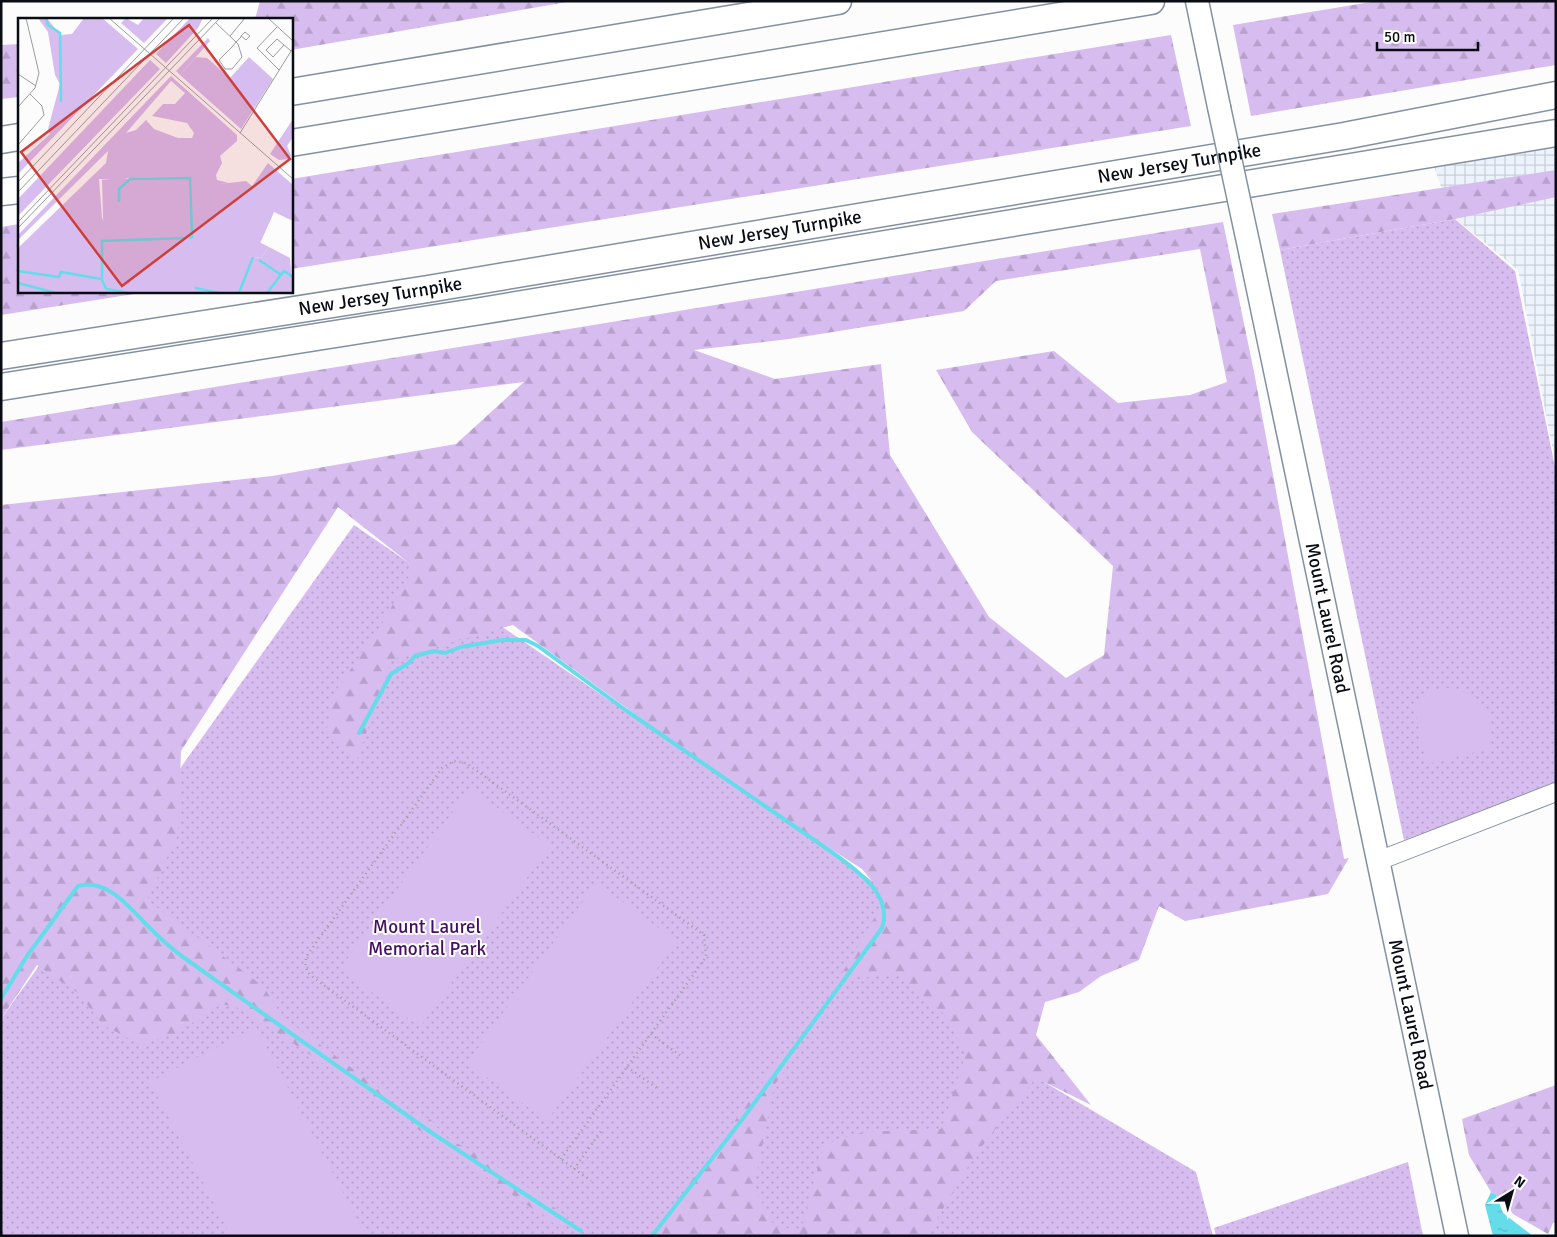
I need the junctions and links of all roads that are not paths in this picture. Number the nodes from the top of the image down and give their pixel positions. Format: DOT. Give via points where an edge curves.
graph roads {
  1 [pos="838,1"];
  2 [pos="1152,1"];
  3 [pos="1197,1"];
  4 [pos="292,92"];
  5 [pos="1556,95"];
  6 [pos="1556,133"];
  7 [pos="18,137"];
  8 [pos="1,140"];
  9 [pos="292,143"];
  10 [pos="18,190"];
  11 [pos="1,192"];
  12 [pos="1,356"];
  13 [pos="1,387"];
  14 [pos="1556,792"];
  15 [pos="1378,861"];
  16 [pos="1457,1236"];
  1 -- 4 [label="highway"];
  2 -- 9 [label="highway"];
  3 -- 15 [label="main road, Mount Laurel Road, bridge"];
  5 -- 12 [label="highway, New Jersey Turnpike" via="1296,144 428,289"];
  6 -- 13 [label="highway, New Jersey Turnpike"];
  7 -- 8 [label="highway"];
  10 -- 11 [label="highway"];
  14 -- 15 [label="lane"];
  15 -- 16 [label="main road, Mount Laurel Road"];
}
